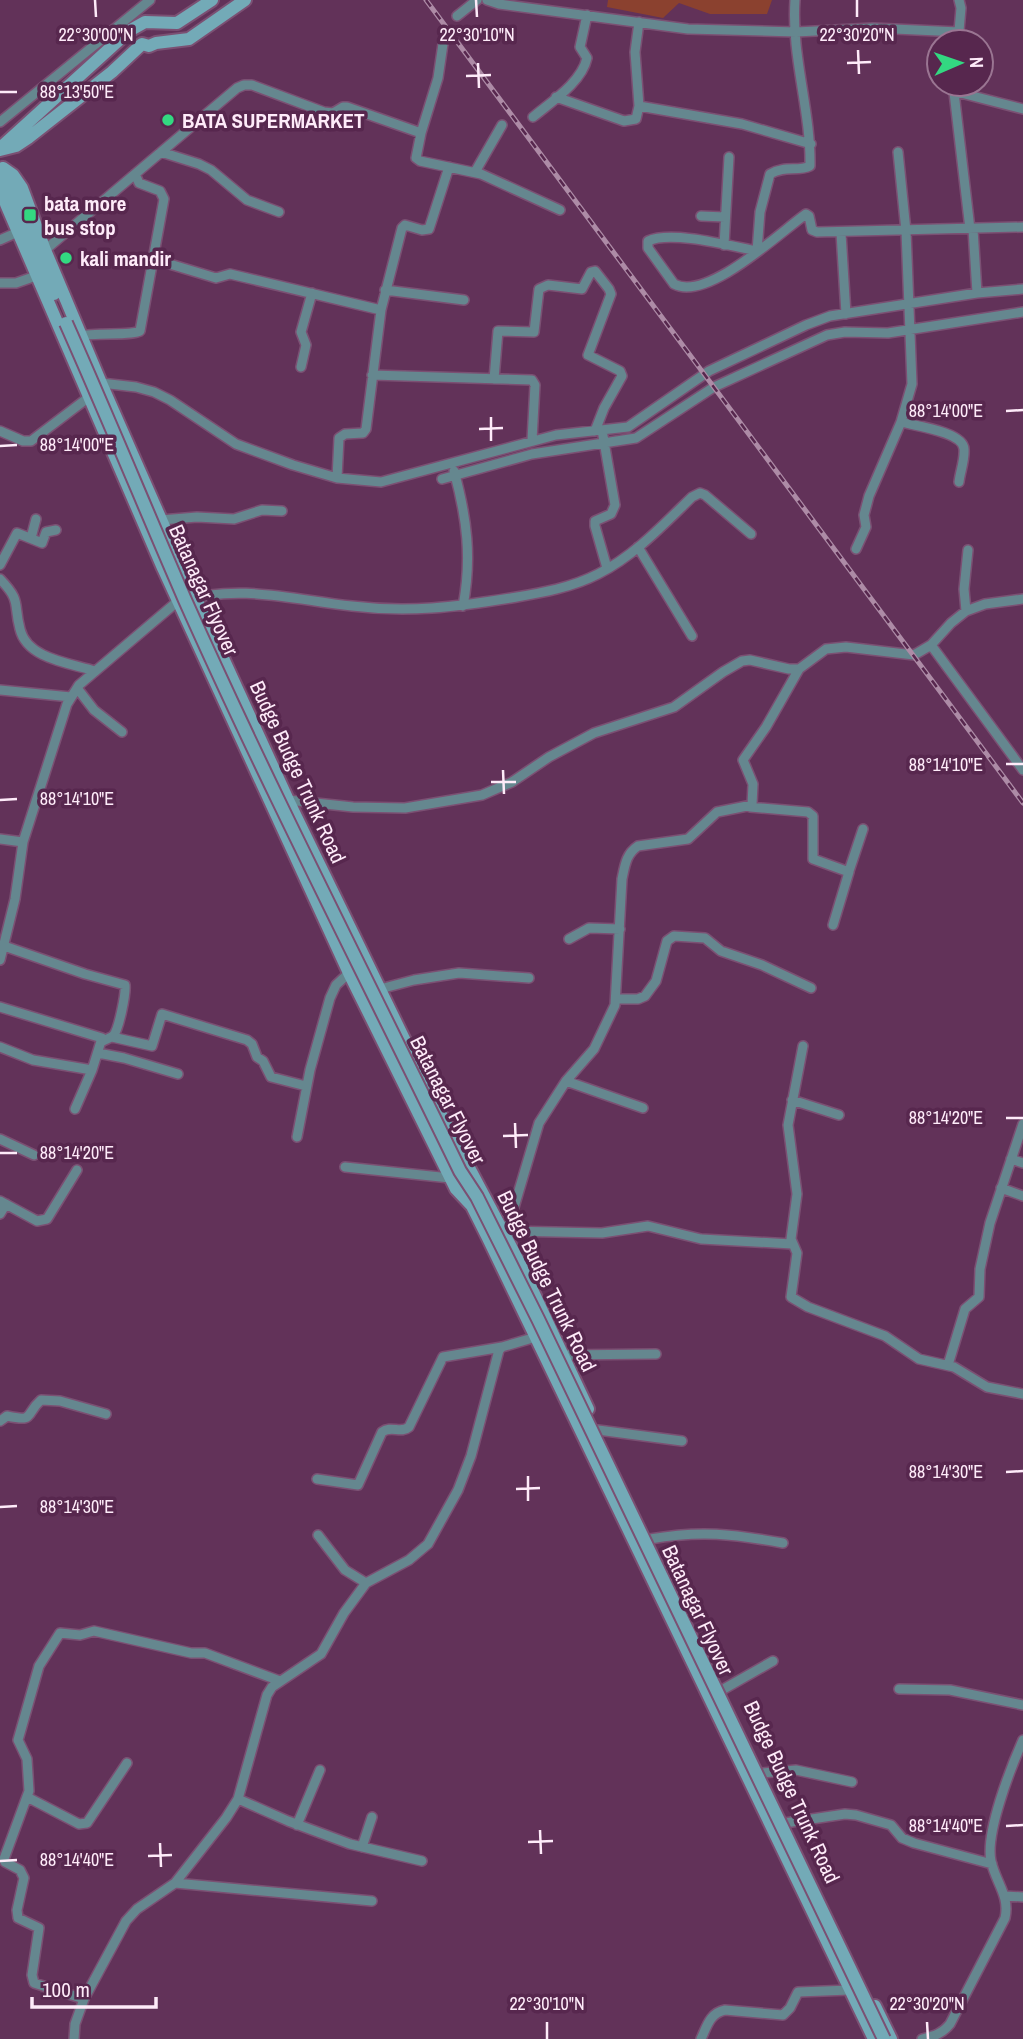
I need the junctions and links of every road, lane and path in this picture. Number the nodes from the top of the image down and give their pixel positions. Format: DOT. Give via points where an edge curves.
graph roads {
  1 [pos="150,0"];
  2 [pos="212,0"];
  3 [pos="245,0"];
  4 [pos="477,0"];
  5 [pos="487,0"];
  6 [pos="795,0"];
  7 [pos="959,0"];
  8 [pos="587,15"];
  9 [pos="457,16"];
  10 [pos="639,22"];
  11 [pos="153,23"];
  12 [pos="138,27"];
  13 [pos="959,28"];
  14 [pos="796,32"];
  15 [pos="925,34"];
  16 [pos="444,37"];
  17 [pos="156,43"];
  18 [pos="142,44"];
  19 [pos="556,97"];
  20 [pos="954,98"];
  21 [pos="988,98"];
  22 [pos="639,106"];
  23 [pos="1023,109"];
  24 [pos="533,117"];
  25 [pos="0,122"];
  26 [pos="502,125"];
  27 [pos="421,132"];
  28 [pos="811,144"];
  29 [pos="0,149"];
  30 [pos="161,152"];
  31 [pos="898,152"];
  32 [pos="729,158"];
  33 [pos="1,164"];
  34 [pos="449,167"];
  35 [pos="475,172"];
  36 [pos="135,174"];
  37 [pos="560,210"];
  38 [pos="279,212"];
  39 [pos="701,216"];
  40 [pos="725,217"];
  41 [pos="1023,228"];
  42 [pos="972,229"];
  43 [pos="906,231"];
  44 [pos="18,232"];
  45 [pos="841,233"];
  46 [pos="0,240"];
  47 [pos="724,245"];
  48 [pos="45,250"];
  49 [pos="757,251"];
  50 [pos="153,259"];
  51 [pos="36,276"];
  52 [pos="0,283"];
  53 [pos="1023,289"];
  54 [pos="385,290"];
  55 [pos="312,293"];
  56 [pos="977,293"];
  57 [pos="464,299"];
  58 [pos="381,310"];
  59 [pos="1023,312"];
  60 [pos="846,314"];
  61 [pos="910,318"];
  62 [pos="80,336"];
  63 [pos="301,367"];
  64 [pos="372,375"];
  65 [pos="494,379"];
  66 [pos="103,388"];
  67 [pos="90,399"];
  68 [pos="901,422"];
  69 [pos="0,431"];
  70 [pos="601,436"];
  71 [pos="532,440"];
  72 [pos="452,463"];
  73 [pos="456,475"];
  74 [pos="337,478"];
  75 [pos="442,479"];
  76 [pos="959,482"];
  77 [pos="282,511"];
  78 [pos="36,519"];
  79 [pos="161,520"];
  80 [pos="56,530"];
  81 [pos="751,534"];
  82 [pos="31,538"];
  83 [pos="638,547"];
  84 [pos="856,549"];
  85 [pos="968,550"];
  86 [pos="0,565"];
  87 [pos="607,568"];
  88 [pos="0,579"];
  89 [pos="195,597"];
  90 [pos="1023,599"];
  91 [pos="178,601"];
  92 [pos="463,606"];
  93 [pos="965,611"];
  94 [pos="692,636"];
  95 [pos="931,645"];
  96 [pos="799,668"];
  97 [pos="95,671"];
  98 [pos="77,688"];
  99 [pos="0,690"];
  100 [pos="71,697"];
  101 [pos="122,732"];
  102 [pos="1023,770"];
  103 [pos="288,800"];
  104 [pos="750,807"];
  105 [pos="863,829"];
  106 [pos="0,839"];
  107 [pos="23,842"];
  108 [pos="849,871"];
  109 [pos="833,925"];
  110 [pos="620,929"];
  111 [pos="569,939"];
  112 [pos="4,946"];
  113 [pos="0,960"];
  114 [pos="349,972"];
  115 [pos="529,978"];
  116 [pos="811,988"];
  117 [pos="380,989"];
  118 [pos="617,999"];
  119 [pos="0,1007"];
  120 [pos="107,1039"];
  121 [pos="803,1046"];
  122 [pos="0,1047"];
  123 [pos="98,1053"];
  124 [pos="92,1070"];
  125 [pos="178,1074"];
  126 [pos="566,1082"];
  127 [pos="306,1086"];
  128 [pos="792,1100"];
  129 [pos="643,1108"];
  130 [pos="75,1109"];
  131 [pos="839,1115"];
  132 [pos="1023,1124"];
  133 [pos="297,1137"];
  134 [pos="0,1139"];
  135 [pos="34,1155"];
  136 [pos="1011,1159"];
  137 [pos="1023,1163"];
  138 [pos="345,1167"];
  139 [pos="77,1170"];
  140 [pos="450,1178"];
  141 [pos="1001,1188"];
  142 [pos="1023,1196"];
  143 [pos="3,1203"];
  144 [pos="0,1214"];
  145 [pos="505,1231"];
  146 [pos="488,1238"];
  147 [pos="792,1244"];
  148 [pos="536,1337"];
  149 [pos="502,1347"];
  150 [pos="656,1354"];
  151 [pos="562,1355"];
  152 [pos="948,1365"];
  153 [pos="1023,1394"];
  154 [pos="106,1414"];
  155 [pos="0,1421"];
  156 [pos="598,1430"];
  157 [pos="682,1441"];
  158 [pos="317,1479"];
  159 [pos="318,1535"];
  160 [pos="650,1539"];
  161 [pos="783,1543"];
  162 [pos="366,1583"];
  163 [pos="772,1661"];
  164 [pos="280,1681"];
  165 [pos="899,1689"];
  166 [pos="722,1690"];
  167 [pos="1023,1705"];
  168 [pos="1023,1740"];
  169 [pos="127,1763"];
  170 [pos="320,1770"];
  171 [pos="761,1773"];
  172 [pos="852,1782"];
  173 [pos="27,1797"];
  174 [pos="238,1799"];
  175 [pos="372,1817"];
  176 [pos="785,1823"];
  177 [pos="297,1825"];
  178 [pos="362,1847"];
  179 [pos="422,1861"];
  180 [pos="992,1864"];
  181 [pos="175,1883"];
  182 [pos="1005,1896"];
  183 [pos="1023,1897"];
  184 [pos="372,1901"];
  185 [pos="850,1990"];
  186 [pos="84,2000"];
  187 [pos="74,2039"];
  188 [pos="701,2039"];
  189 [pos="874,2039"];
  190 [pos="884,2039"];
  191 [pos="891,2039"];
  192 [pos="922,2039"];
  1 -- 25 [label="street"];
  2 -- 11 [label="street" via="177,23"];
  3 -- 17 [label="street" via="189,39"];
  4 -- 9 [label="street"];
  5 -- 8 [label="street"];
  6 -- 14 [label="street"];
  7 -- 13 [label="street"];
  8 -- 10 [label="street"];
  8 -- 19 [label="street" via="580,47 586,54 585,64"];
  10 -- 14 [label="street" via="688,29"];
  10 -- 22 [label="street" via="635,52"];
  11 -- 12 [label="street"];
  11 -- 17 [label="street" via="160,32"];
  12 -- 18 [label="street" via="136,34"];
  12 -- 29 [label="street"];
  14 -- 15 [label="street" via="873,28"];
  14 -- 28 [label="street"];
  16 -- 27 [label="street" via="438,78"];
  17 -- 18 [label="street"];
  18 -- 29 [label="street" via="27,138"];
  19 -- 22 [label="street" via="631,121"];
  19 -- 24 [label="street"];
  20 -- 42 [label="street"];
  21 -- 23 [label="street"];
  22 -- 28 [label="street" via="742,124"];
  26 -- 35 [label="street"];
  27 -- 30 [label="street" via="347,107 324,112 244,85"];
  27 -- 34 [label="street" via="417,159"];
  28 -- 49 [label="street" via="809,167 781,168 769,174"];
  30 -- 36 [label="street"];
  30 -- 38 [label="street" via="200,164 247,201"];
  31 -- 43 [label="street"];
  32 -- 40 [label="street"];
  33 -- 44 [label="street, Budge Budge Trunk Road" via="1,188"];
  33 -- 48 [label="street, Budge Budge Trunk Road" via="19,181"];
  33 -- 190 [label="street, Batanagar Flyover, bridge" via="185,600"];
  34 -- 35 [label="street"];
  34 -- 54 [label="street" via="429,229 404,225"];
  35 -- 37 [label="street"];
  36 -- 48 [label="street"];
  36 -- 50 [label="street" via="139,183 164,194"];
  39 -- 40 [label="street"];
  40 -- 47 [label="street"];
  41 -- 42 [label="street"];
  42 -- 43 [label="street"];
  42 -- 56 [label="street"];
  43 -- 45 [label="street"];
  43 -- 61 [label="street"];
  44 -- 46 [label="street"];
  44 -- 51 [label="street, Budge Budge Trunk Road"];
  45 -- 49 [label="street" via="814,231 806,214"];
  45 -- 60 [label="street"];
  47 -- 49 [label="street"];
  47 -- 49 [label="street" via="665,237 647,244 674,284 687,288 726,274"];
  48 -- 62 [label="street, Budge Budge Trunk Road"];
  50 -- 55 [label="street" via="215,278 230,274"];
  50 -- 62 [label="street" via="140,331"];
  51 -- 52 [label="street"];
  51 -- 67 [label="street, Budge Budge Trunk Road"];
  53 -- 56 [label="street"];
  54 -- 57 [label="street"];
  54 -- 58 [label="street"];
  55 -- 58 [label="street"];
  55 -- 63 [label="street" via="301,332 306,345"];
  56 -- 61 [label="street"];
  58 -- 64 [label="street"];
  59 -- 61 [label="street"];
  60 -- 61 [label="street"];
  60 -- 70 [label="street" via="806,325 709,370 628,427"];
  61 -- 68 [label="street" via="912,384"];
  61 -- 70 [label="street" via="879,333 827,335 719,384 636,438"];
  62 -- 66 [label="street, Budge Budge Trunk Road"];
  64 -- 65 [label="street"];
  64 -- 74 [label="street" via="365,432 339,438"];
  65 -- 70 [label="street" via="498,331 534,332 539,289 548,285 582,289 595,271 611,294 589,355 622,376 604,408"];
  65 -- 71 [label="street" via="534,382"];
  66 -- 74 [label="street" via="136,387 154,392 236,444"];
  66 -- 79 [label="street, Budge Budge Trunk Road"];
  67 -- 69 [label="street" via="31,441"];
  67 -- 91 [label="street, Budge Budge Trunk Road"];
  68 -- 76 [label="street" via="952,435 961,442"];
  68 -- 84 [label="street" via="869,496 863,515 866,527"];
  70 -- 71 [label="street" via="565,433"];
  70 -- 73 [label="street"];
  70 -- 87 [label="street" via="615,505 611,513 595,521"];
  71 -- 72 [label="street"];
  72 -- 73 [label="street"];
  72 -- 74 [label="street" via="381,482"];
  73 -- 75 [label="street"];
  73 -- 92 [label="street" via="469,547"];
  77 -- 79 [label="street" via="262,510 234,519"];
  78 -- 82 [label="street"];
  79 -- 89 [label="street, Budge Budge Trunk Road"];
  80 -- 82 [label="street" via="46,532 42,543"];
  81 -- 83 [label="street" via="700,493"];
  82 -- 86 [label="street" via="17,533"];
  83 -- 87 [label="street"];
  83 -- 94 [label="street"];
  85 -- 93 [label="street"];
  87 -- 92 [label="street" via="549,591"];
  88 -- 97 [label="street" via="17,600 19,627 27,643 41,654"];
  89 -- 91 [label="street"];
  89 -- 92 [label="street" via="251,592 370,608"];
  89 -- 103 [label="street, Budge Budge Trunk Road"];
  90 -- 93 [label="street"];
  91 -- 97 [label="street"];
  91 -- 114 [label="street, Budge Budge Trunk Road"];
  93 -- 95 [label="street"];
  95 -- 96 [label="street" via="914,655 836,648"];
  95 -- 102 [label="street"];
  96 -- 103 [label="street" via="742,661 674,707 594,733 482,795 404,808"];
  96 -- 104 [label="street" via="743,760 753,784"];
  97 -- 98 [label="street"];
  98 -- 100 [label="street"];
  98 -- 101 [label="street" via="94,710"];
  99 -- 100 [label="street"];
  100 -- 107 [label="street"];
  103 -- 117 [label="street, Budge Budge Trunk Road"];
  104 -- 108 [label="street" via="811,813 813,859"];
  104 -- 110 [label="street" via="717,812 688,839 632,850 622,879"];
  105 -- 108 [label="street"];
  106 -- 107 [label="street"];
  107 -- 112 [label="street"];
  108 -- 109 [label="street"];
  110 -- 111 [label="street" via="589,929"];
  110 -- 118 [label="street"];
  112 -- 113 [label="street"];
  112 -- 120 [label="street" via="125,985 116,1031"];
  114 -- 127 [label="street" via="330,998"];
  114 -- 140 [label="street, Budge Budge Trunk Road"];
  115 -- 117 [label="street" via="459,973"];
  116 -- 118 [label="street" via="721,951 705,938 674,936 667,941 656,981 645,996"];
  117 -- 145 [label="street, Budge Budge Trunk Road" via="440,1113"];
  118 -- 126 [label="street" via="594,1049"];
  119 -- 120 [label="street"];
  120 -- 123 [label="street"];
  120 -- 127 [label="street" via="152,1046 162,1014 247,1040 271,1077"];
  121 -- 128 [label="street"];
  122 -- 124 [label="street" via="33,1060"];
  123 -- 124 [label="street"];
  123 -- 125 [label="street"];
  124 -- 130 [label="street"];
  126 -- 129 [label="street"];
  126 -- 145 [label="street" via="539,1123"];
  127 -- 133 [label="street"];
  128 -- 131 [label="street"];
  128 -- 147 [label="street" via="788,1135 797,1194"];
  132 -- 136 [label="street"];
  134 -- 135 [label="street"];
  136 -- 137 [label="street"];
  136 -- 141 [label="street"];
  138 -- 140 [label="street"];
  139 -- 143 [label="street" via="43,1222"];
  140 -- 146 [label="street, Budge Budge Trunk Road" via="472,1206"];
  141 -- 142 [label="street"];
  141 -- 152 [label="street" via="985,1242 979,1297 965,1310"];
  143 -- 144 [label="street"];
  145 -- 146 [label="street"];
  145 -- 147 [label="street" via="602,1233 648,1226 701,1239"];
  145 -- 151 [label="street, Budge Budge Trunk Road"];
  146 -- 148 [label="street, Budge Budge Trunk Road"];
  147 -- 152 [label="street" via="796,1253 790,1294 794,1301 885,1336 919,1359"];
  148 -- 149 [label="street"];
  148 -- 185 [label="street, Budge Budge Trunk Road"];
  149 -- 158 [label="street" via="443,1357 409,1427 382,1432 358,1485"];
  149 -- 162 [label="street" via="471,1456 428,1544"];
  150 -- 151 [label="street"];
  151 -- 156 [label="street, Budge Budge Trunk Road"];
  152 -- 153 [label="street" via="981,1385"];
  154 -- 155 [label="street" via="41,1400 28,1418 7,1416"];
  156 -- 157 [label="street"];
  156 -- 160 [label="street, Budge Budge Trunk Road"];
  159 -- 162 [label="street" via="341,1567"];
  160 -- 161 [label="street" via="702,1532"];
  160 -- 166 [label="street, Budge Budge Trunk Road"];
  162 -- 164 [label="street" via="321,1654"];
  163 -- 166 [label="street"];
  164 -- 173 [label="street" via="205,1653 94,1631 60,1633 39,1666 19,1734 27,1759"];
  164 -- 174 [label="street" via="267,1695"];
  165 -- 167 [label="street" via="950,1690"];
  166 -- 171 [label="street, Budge Budge Trunk Road"];
  168 -- 180 [label="street" via="996,1815"];
  169 -- 173 [label="street" via="87,1823 79,1824"];
  170 -- 177 [label="street"];
  171 -- 172 [label="street" via="796,1770"];
  171 -- 176 [label="street, Budge Budge Trunk Road"];
  173 -- 186 [label="street" via="4,1859 24,1878 18,1918 39,1928 32,1979"];
  174 -- 177 [label="street"];
  174 -- 181 [label="street"];
  175 -- 178 [label="street"];
  176 -- 180 [label="street" via="856,1815 891,1825 902,1839"];
  176 -- 191 [label="street, Budge Budge Trunk Road"];
  177 -- 178 [label="street"];
  178 -- 179 [label="street"];
  180 -- 182 [label="street"];
  181 -- 184 [label="street"];
  181 -- 186 [label="street" via="126,1921"];
  182 -- 183 [label="street"];
  182 -- 192 [label="street" via="1005,1918 950,2024 936,2036"];
  185 -- 188 [label="street" via="798,1992 787,2012 778,2016 717,2012"];
  185 -- 189 [label="street, Budge Budge Trunk Road"];
  186 -- 187 [label="street"];
}
